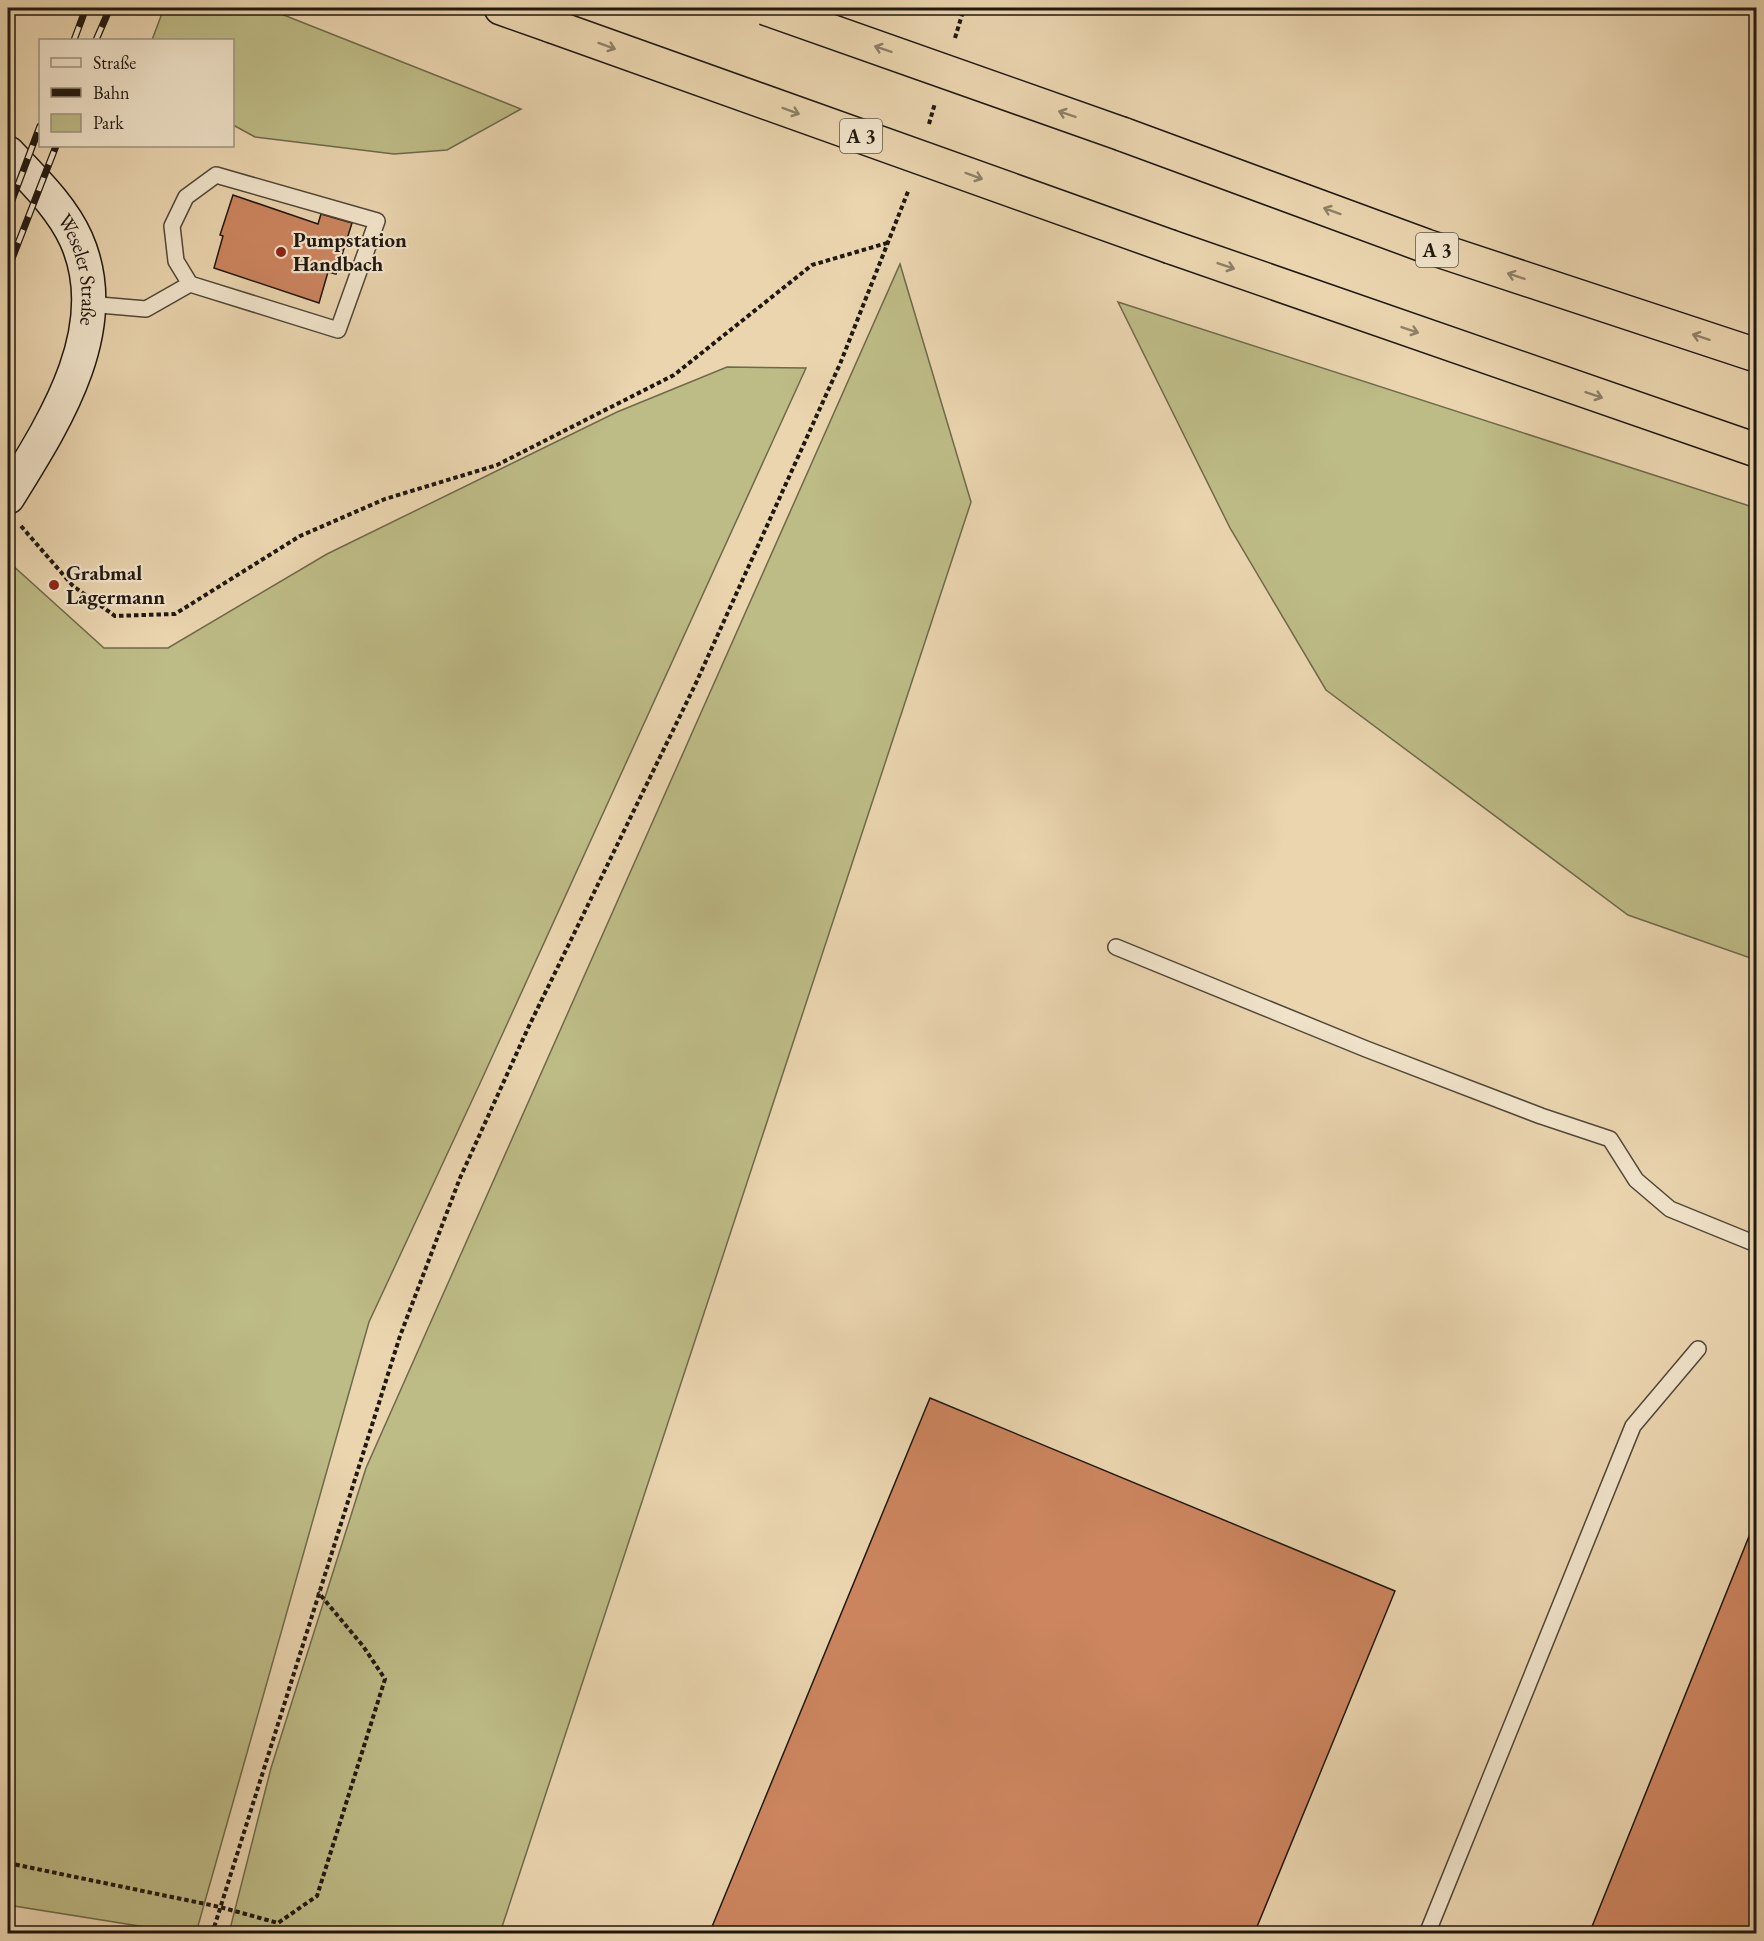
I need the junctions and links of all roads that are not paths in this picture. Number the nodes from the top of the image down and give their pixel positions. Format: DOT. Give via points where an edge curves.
graph roads {
  1 [pos="501,8"];
  2 [pos="765,8"];
  3 [pos="8,153"];
  4 [pos="190,284"];
  5 [pos="88,304"];
  6 [pos="1756,356"];
  7 [pos="1756,450"];
  8 [pos="11,508"];
  9 [pos="1116,947"];
  10 [pos="1756,1244"];
  11 [pos="1698,1349"];
  12 [pos="1427,1934"];
  1 -- 7 [label="highway, A 3, one-way, bridge"];
  6 -- 2 [label="highway, A 3, one-way, bridge" via="1426,246"];
  3 -- 5 [label="main road, Weseler Straße" via="62,215 75,237 89,282"];
  4 -- 4 [label="lane" via="338,330 377,221 216,175 186,197 172,226 176,261"];
  4 -- 5 [label="lane" via="146,309"];
  5 -- 8 [label="main road, Weseler Straße" via="75,375"];
  9 -- 10 [label="lane" via="1376,1053 1610,1139 1636,1180 1670,1209"];
  11 -- 12 [label="lane" via="1633,1426"];
}
